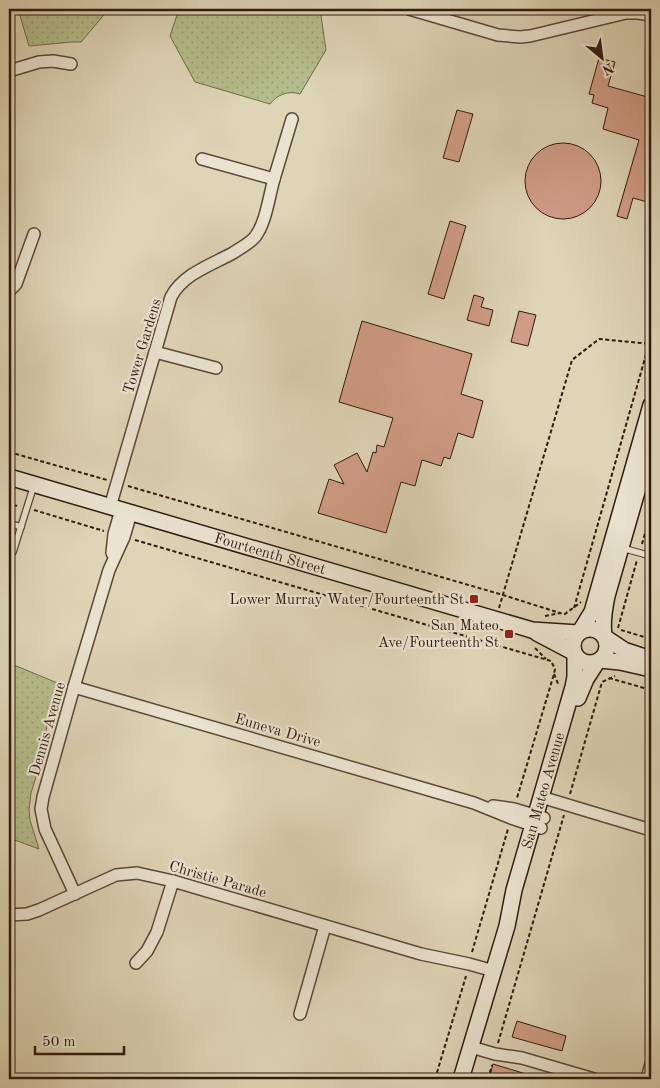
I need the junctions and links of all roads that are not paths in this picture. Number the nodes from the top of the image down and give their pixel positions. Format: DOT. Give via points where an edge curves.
graph roads {
  1 [pos="413,9"];
  2 [pos="601,13"];
  3 [pos="651,15"];
  4 [pos="71,64"];
  5 [pos="9,71"];
  6 [pos="292,120"];
  7 [pos="202,159"];
  8 [pos="274,179"];
  9 [pos="34,234"];
  10 [pos="9,291"];
  11 [pos="156,352"];
  12 [pos="216,368"];
  13 [pos="651,405"];
  14 [pos="651,443"];
  15 [pos="643,468"];
  16 [pos="9,477"];
  17 [pos="34,485"];
  18 [pos="121,510"];
  19 [pos="9,524"];
  20 [pos="21,527"];
  21 [pos="616,546"];
  22 [pos="13,552"];
  23 [pos="651,556"];
  24 [pos="532,630"];
  25 [pos="580,631"];
  26 [pos="605,637"];
  27 [pos="574,654"];
  28 [pos="651,659"];
  29 [pos="598,661"];
  30 [pos="651,669"];
  31 [pos="74,687"];
  32 [pos="545,798"];
  33 [pos="538,822"];
  34 [pos="651,830"];
  35 [pos="173,881"];
  36 [pos="75,894"];
  37 [pos="9,915"];
  38 [pos="325,926"];
  39 [pos="136,962"];
  40 [pos="492,975"];
  41 [pos="300,1014"];
  42 [pos="472,1043"];
  43 [pos="651,1064"];
  44 [pos="462,1079"];
  45 [pos="594,1079"];
  46 [pos="647,1079"];
  1 -- 2 [label="street" via="498,35 520,38"];
  2 -- 3 [label="street"];
  4 -- 5 [label="street" via="39,62"];
  6 -- 8 [label="street, Tower Gardens"];
  7 -- 8 [label="street"];
  8 -- 11 [label="street, Tower Gardens" via="260,230 254,238 186,279 175,291"];
  9 -- 10 [label="street" via="19,278"];
  11 -- 12 [label="street"];
  11 -- 18 [label="street, Tower Gardens" via="117,483"];
  13 -- 15 [label="street"];
  14 -- 15 [label="street"];
  15 -- 21 [label="street"];
  16 -- 17 [label="street, Fourteenth Street"];
  17 -- 18 [label="street, Fourteenth Street"];
  17 -- 20 [label="lane"];
  18 -- 24 [label="street, Fourteenth Street"];
  18 -- 31 [label="street, Dennis Avenue" via="119,535"];
  19 -- 20 [label="lane"];
  20 -- 22 [label="lane"];
  21 -- 23 [label="lane"];
  21 -- 25 [label="street" via="592,612"];
  21 -- 26 [label="street" via="603,616"];
  24 -- 25 [label="street, Fourteenth Street"];
  24 -- 27 [label="street, Fourteenth Street"];
  25 -- 26 [label="street" via="586,628 596,630"];
  25 -- 27 [label="street" via="573,642"];
  26 -- 28 [label="street" via="624,650"];
  26 -- 29 [label="street" via="606,653"];
  27 -- 29 [label="street" via="582,662"];
  27 -- 32 [label="street, San Mateo Avenue" via="573,687"];
  29 -- 30 [label="street"];
  29 -- 32 [label="street, San Mateo Avenue" via="581,690"];
  31 -- 33 [label="street, Euneva Drive"];
  31 -- 36 [label="street, Dennis Avenue" via="41,810 49,840"];
  32 -- 33 [label="street, San Mateo Avenue"];
  32 -- 34 [label="street"];
  33 -- 40 [label="street, San Mateo Avenue" via="520,900 507,926"];
  35 -- 36 [label="street, Christie Parade" via="146,874 116,875"];
  35 -- 38 [label="street, Christie Parade"];
  35 -- 39 [label="street" via="157,932 147,951"];
  36 -- 37 [label="street, Christie Parade" via="40,910"];
  38 -- 40 [label="street, Christie Parade"];
  38 -- 41 [label="street"];
  40 -- 42 [label="street, San Mateo Avenue"];
  42 -- 44 [label="street, San Mateo Avenue"];
  42 -- 45 [label="street"];
  43 -- 46 [label="street"];
}
